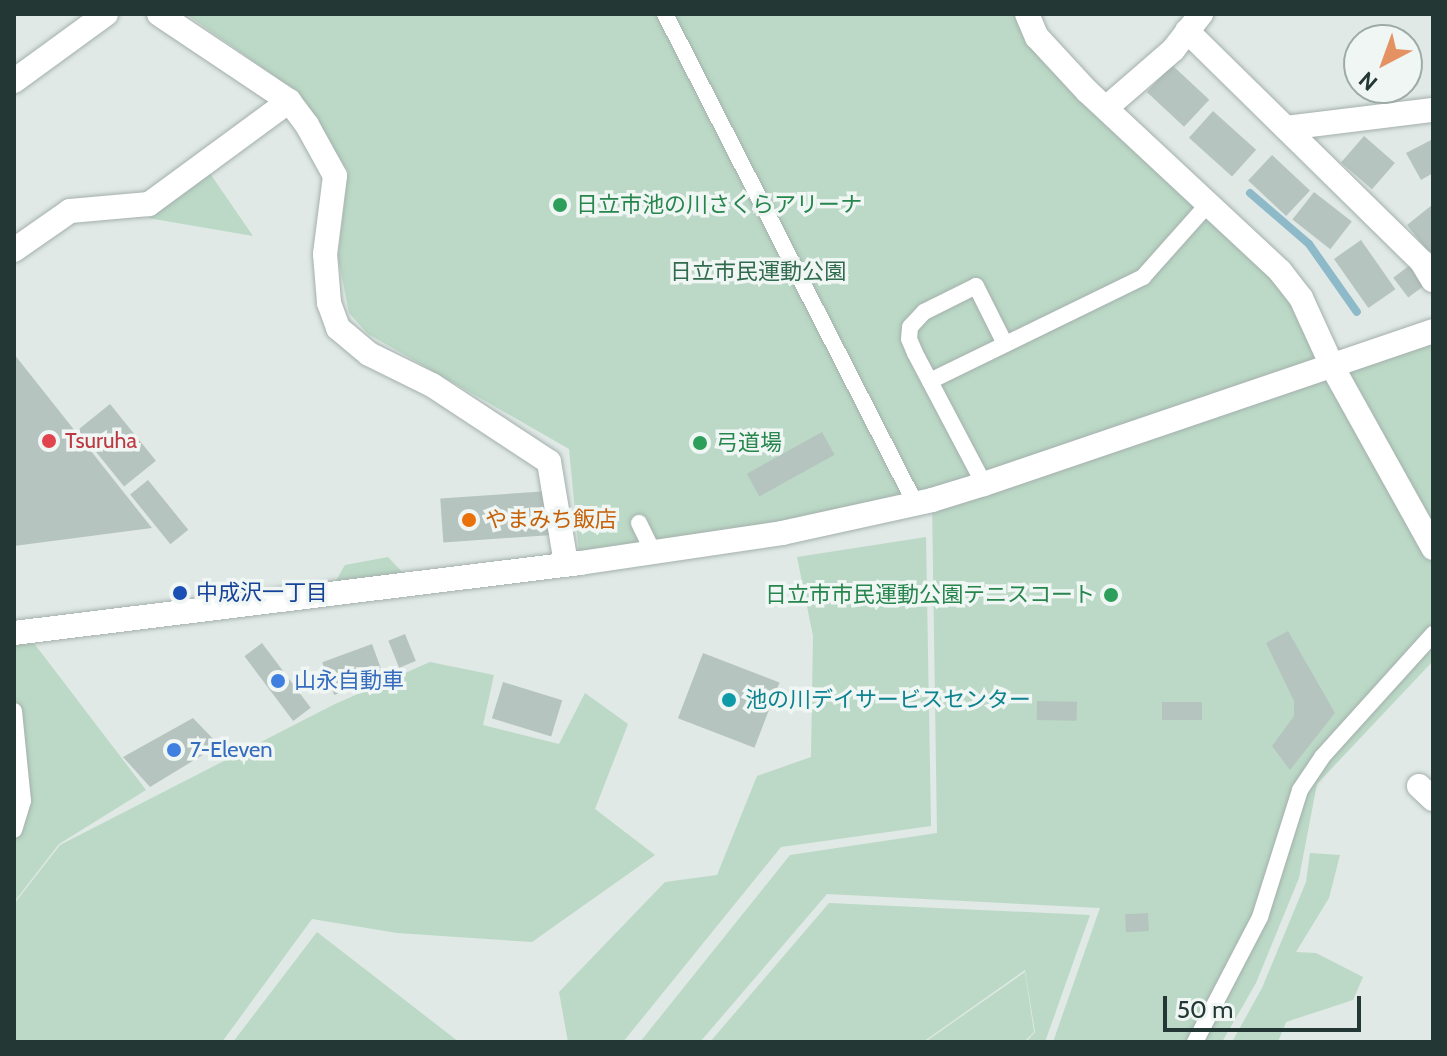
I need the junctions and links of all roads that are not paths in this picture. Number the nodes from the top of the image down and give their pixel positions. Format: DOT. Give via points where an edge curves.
graph roads {
  1 [pos="106,14"];
  2 [pos="159,14"];
  3 [pos="665,14"];
  4 [pos="1027,14"];
  5 [pos="1194,23"];
  6 [pos="14,81"];
  7 [pos="289,101"];
  8 [pos="1106,108"];
  9 [pos="1433,110"];
  10 [pos="1286,128"];
  11 [pos="1208,204"];
  12 [pos="14,250"];
  13 [pos="1433,280"];
  14 [pos="1433,331"];
  15 [pos="1005,344"];
  16 [pos="1333,368"];
  17 [pos="930,381"];
  18 [pos="984,484"];
  19 [pos="915,503"];
  20 [pos="639,523"];
  21 [pos="1433,548"];
  22 [pos="653,552"];
  23 [pos="566,564"];
  24 [pos="14,633"];
  25 [pos="1433,634"];
  26 [pos="14,711"];
  27 [pos="14,830"];
  28 [pos="1195,1042"];
  1 -- 6 [label="street"];
  2 -- 7 [label="street"];
  3 -- 19 [label="lane"];
  4 -- 8 [label="street" via="1037,37"];
  5 -- 8 [label="street" via="1173,50"];
  5 -- 10 [label="street"];
  7 -- 12 [label="street" via="149,204 70,211"];
  7 -- 23 [label="street" via="335,176 325,254 329,303 338,328 369,354 432,385 549,462"];
  8 -- 11 [label="street"];
  9 -- 10 [label="street"];
  10 -- 13 [label="street" via="1422,262"];
  11 -- 15 [label="lane" via="1143,277"];
  11 -- 16 [label="street" via="1280,271 1301,298"];
  14 -- 16 [label="street"];
  15 -- 17 [label="lane"];
  15 -- 17 [label="lane" via="976,286 924,312 910,327 909,339"];
  16 -- 18 [label="street"];
  16 -- 21 [label="street"];
  17 -- 18 [label="lane"];
  18 -- 19 [label="street"];
  19 -- 22 [label="street" via="782,533"];
  20 -- 22 [label="lane"];
  22 -- 23 [label="street"];
  23 -- 24 [label="street"];
  25 -- 28 [label="lane" via="1322,757 1300,790 1260,917"];
  26 -- 27 [label="lane" via="23,801"];
}
